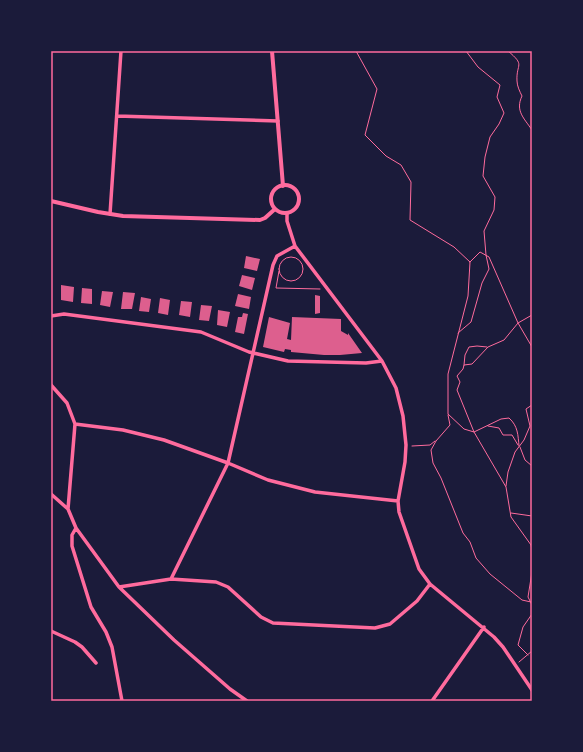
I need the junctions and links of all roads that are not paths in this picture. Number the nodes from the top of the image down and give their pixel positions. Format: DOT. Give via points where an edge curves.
graph roads {
  1 [pos="121,51"];
  2 [pos="272,51"];
  3 [pos="117,116"];
  4 [pos="278,121"];
  5 [pos="283,186"];
  6 [pos="51,201"];
  7 [pos="275,209"];
  8 [pos="287,213"];
  9 [pos="110,214"];
  10 [pos="295,246"];
  11 [pos="51,316"];
  12 [pos="253,353"];
  13 [pos="382,361"];
  14 [pos="51,385"];
  15 [pos="75,424"];
  16 [pos="228,463"];
  17 [pos="51,494"];
  18 [pos="398,501"];
  19 [pos="68,509"];
  20 [pos="76,528"];
  21 [pos="171,579"];
  22 [pos="430,584"];
  23 [pos="119,587"];
  24 [pos="484,627"];
  25 [pos="51,631"];
  26 [pos="96,663"];
  27 [pos="532,690"];
  28 [pos="122,701"];
  29 [pos="248,701"];
  30 [pos="432,701"];
  1 -- 3 [label="street"];
  2 -- 4 [label="street"];
  3 -- 4 [label="street"];
  3 -- 9 [label="street"];
  4 -- 5 [label="street"];
  5 -- 7 [label="street" via="275,190 271,197"];
  5 -- 8 [label="street" via="291,187 298,197 297,206"];
  6 -- 9 [label="street"];
  7 -- 8 [label="street"];
  7 -- 9 [label="street" via="260,220"];
  8 -- 10 [label="street"];
  10 -- 12 [label="street" via="277,256 273,264"];
  10 -- 13 [label="street"];
  11 -- 12 [label="street" via="64,314 201,332"];
  12 -- 13 [label="street" via="296,361"];
  12 -- 16 [label="street"];
  13 -- 18 [label="street" via="396,388 403,416 406,447"];
  14 -- 15 [label="street" via="67,403"];
  15 -- 16 [label="street" via="123,430 164,440"];
  15 -- 19 [label="street"];
  16 -- 18 [label="street" via="268,480 315,492"];
  16 -- 21 [label="street"];
  17 -- 19 [label="street"];
  18 -- 22 [label="street" via="398,512 419,569"];
  19 -- 20 [label="street"];
  20 -- 23 [label="street"];
  20 -- 28 [label="street" via="72,535 72,546 91,607 112,647"];
  21 -- 22 [label="street" via="216,582 228,587 261,617 273,623 375,628 390,624 417,601"];
  21 -- 23 [label="street"];
  22 -- 24 [label="street"];
  23 -- 29 [label="street" via="230,689"];
  24 -- 27 [label="street" via="503,647"];
  24 -- 30 [label="street"];
  25 -- 26 [label="street" via="75,642"];
}
